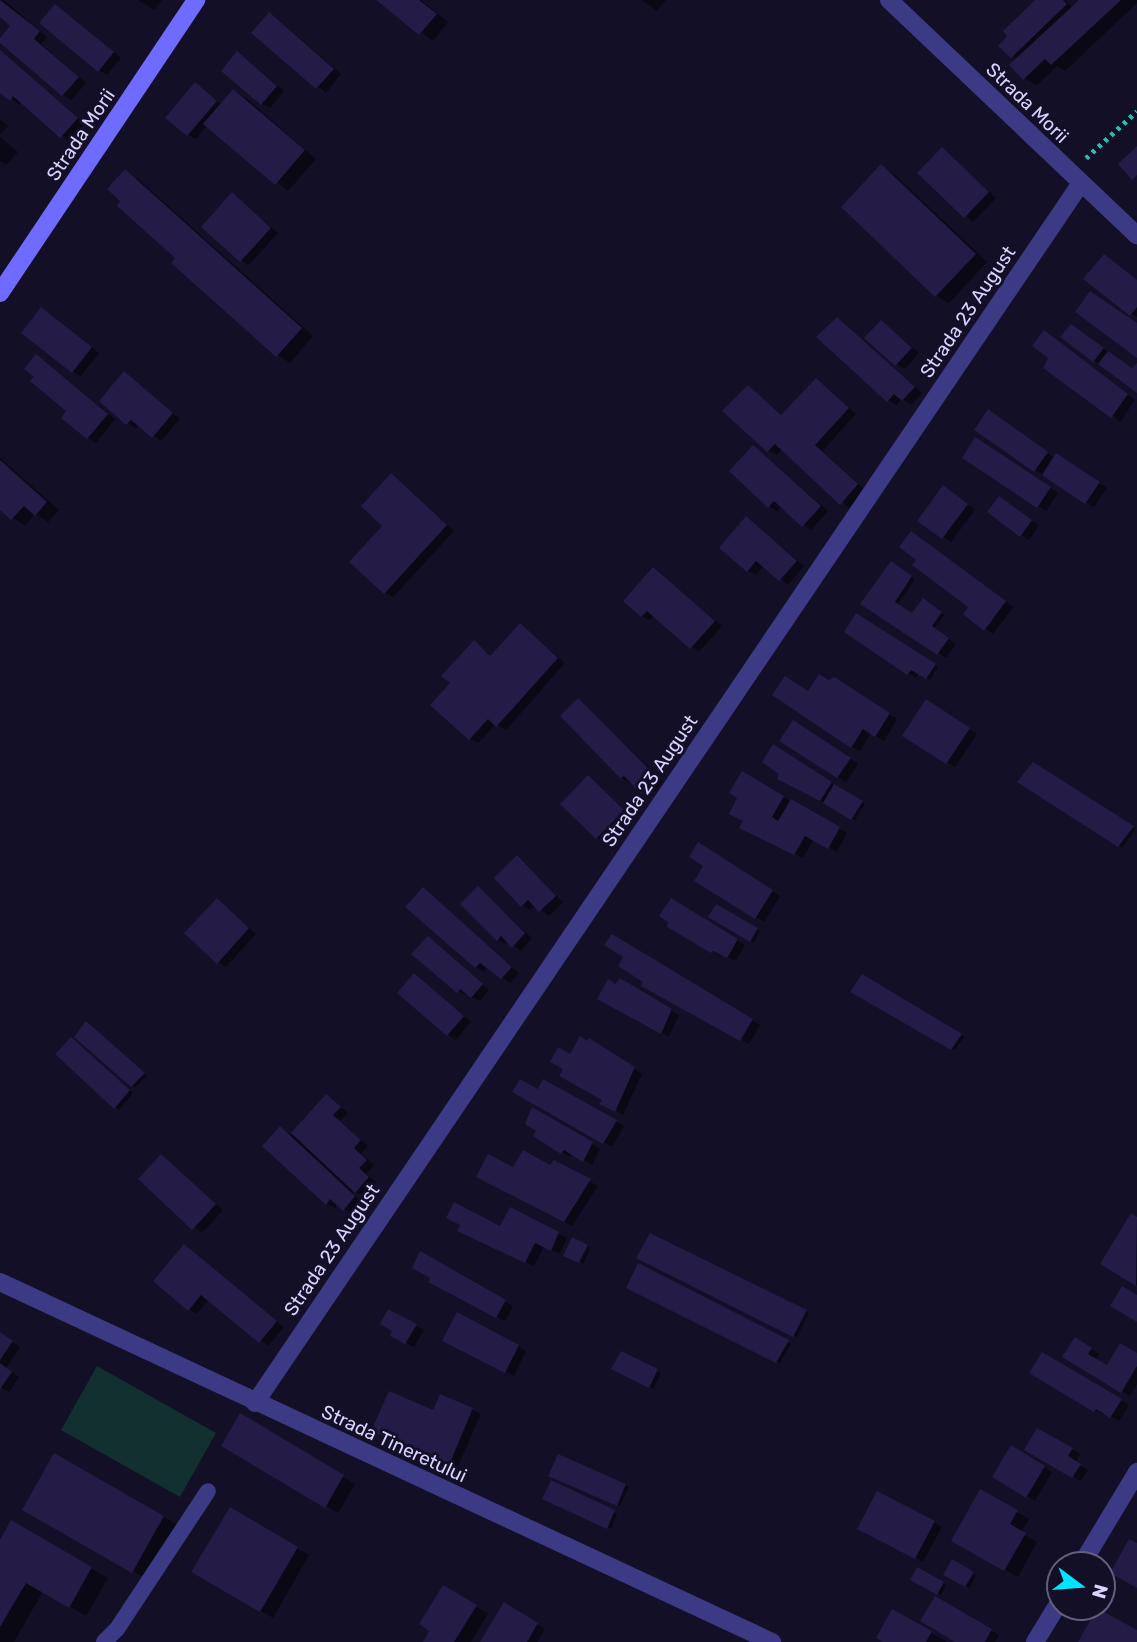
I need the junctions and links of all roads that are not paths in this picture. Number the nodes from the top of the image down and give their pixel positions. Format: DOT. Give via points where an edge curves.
graph roads {
  1 [pos="197,0"];
  2 [pos="890,0"];
  3 [pos="1075,178"];
  4 [pos="1137,235"];
  5 [pos="0,293"];
  6 [pos="0,1282"];
  7 [pos="255,1403"];
  8 [pos="1137,1472"];
  9 [pos="208,1491"];
  10 [pos="1089,1551"];
  11 [pos="1048,1621"];
  12 [pos="104,1642"];
  13 [pos="772,1642"];
  14 [pos="1035,1642"];
  1 -- 5 [label="main road, Strada Morii"];
  2 -- 3 [label="street, Strada Morii"];
  3 -- 4 [label="street, Strada Morii"];
  3 -- 7 [label="street, Strada 23 August"];
  6 -- 7 [label="street, Strada Tineretului"];
  7 -- 13 [label="street, Strada Tineretului"];
  8 -- 10 [label="street"];
  9 -- 12 [label="lane"];
  11 -- 14 [label="street"];
}
